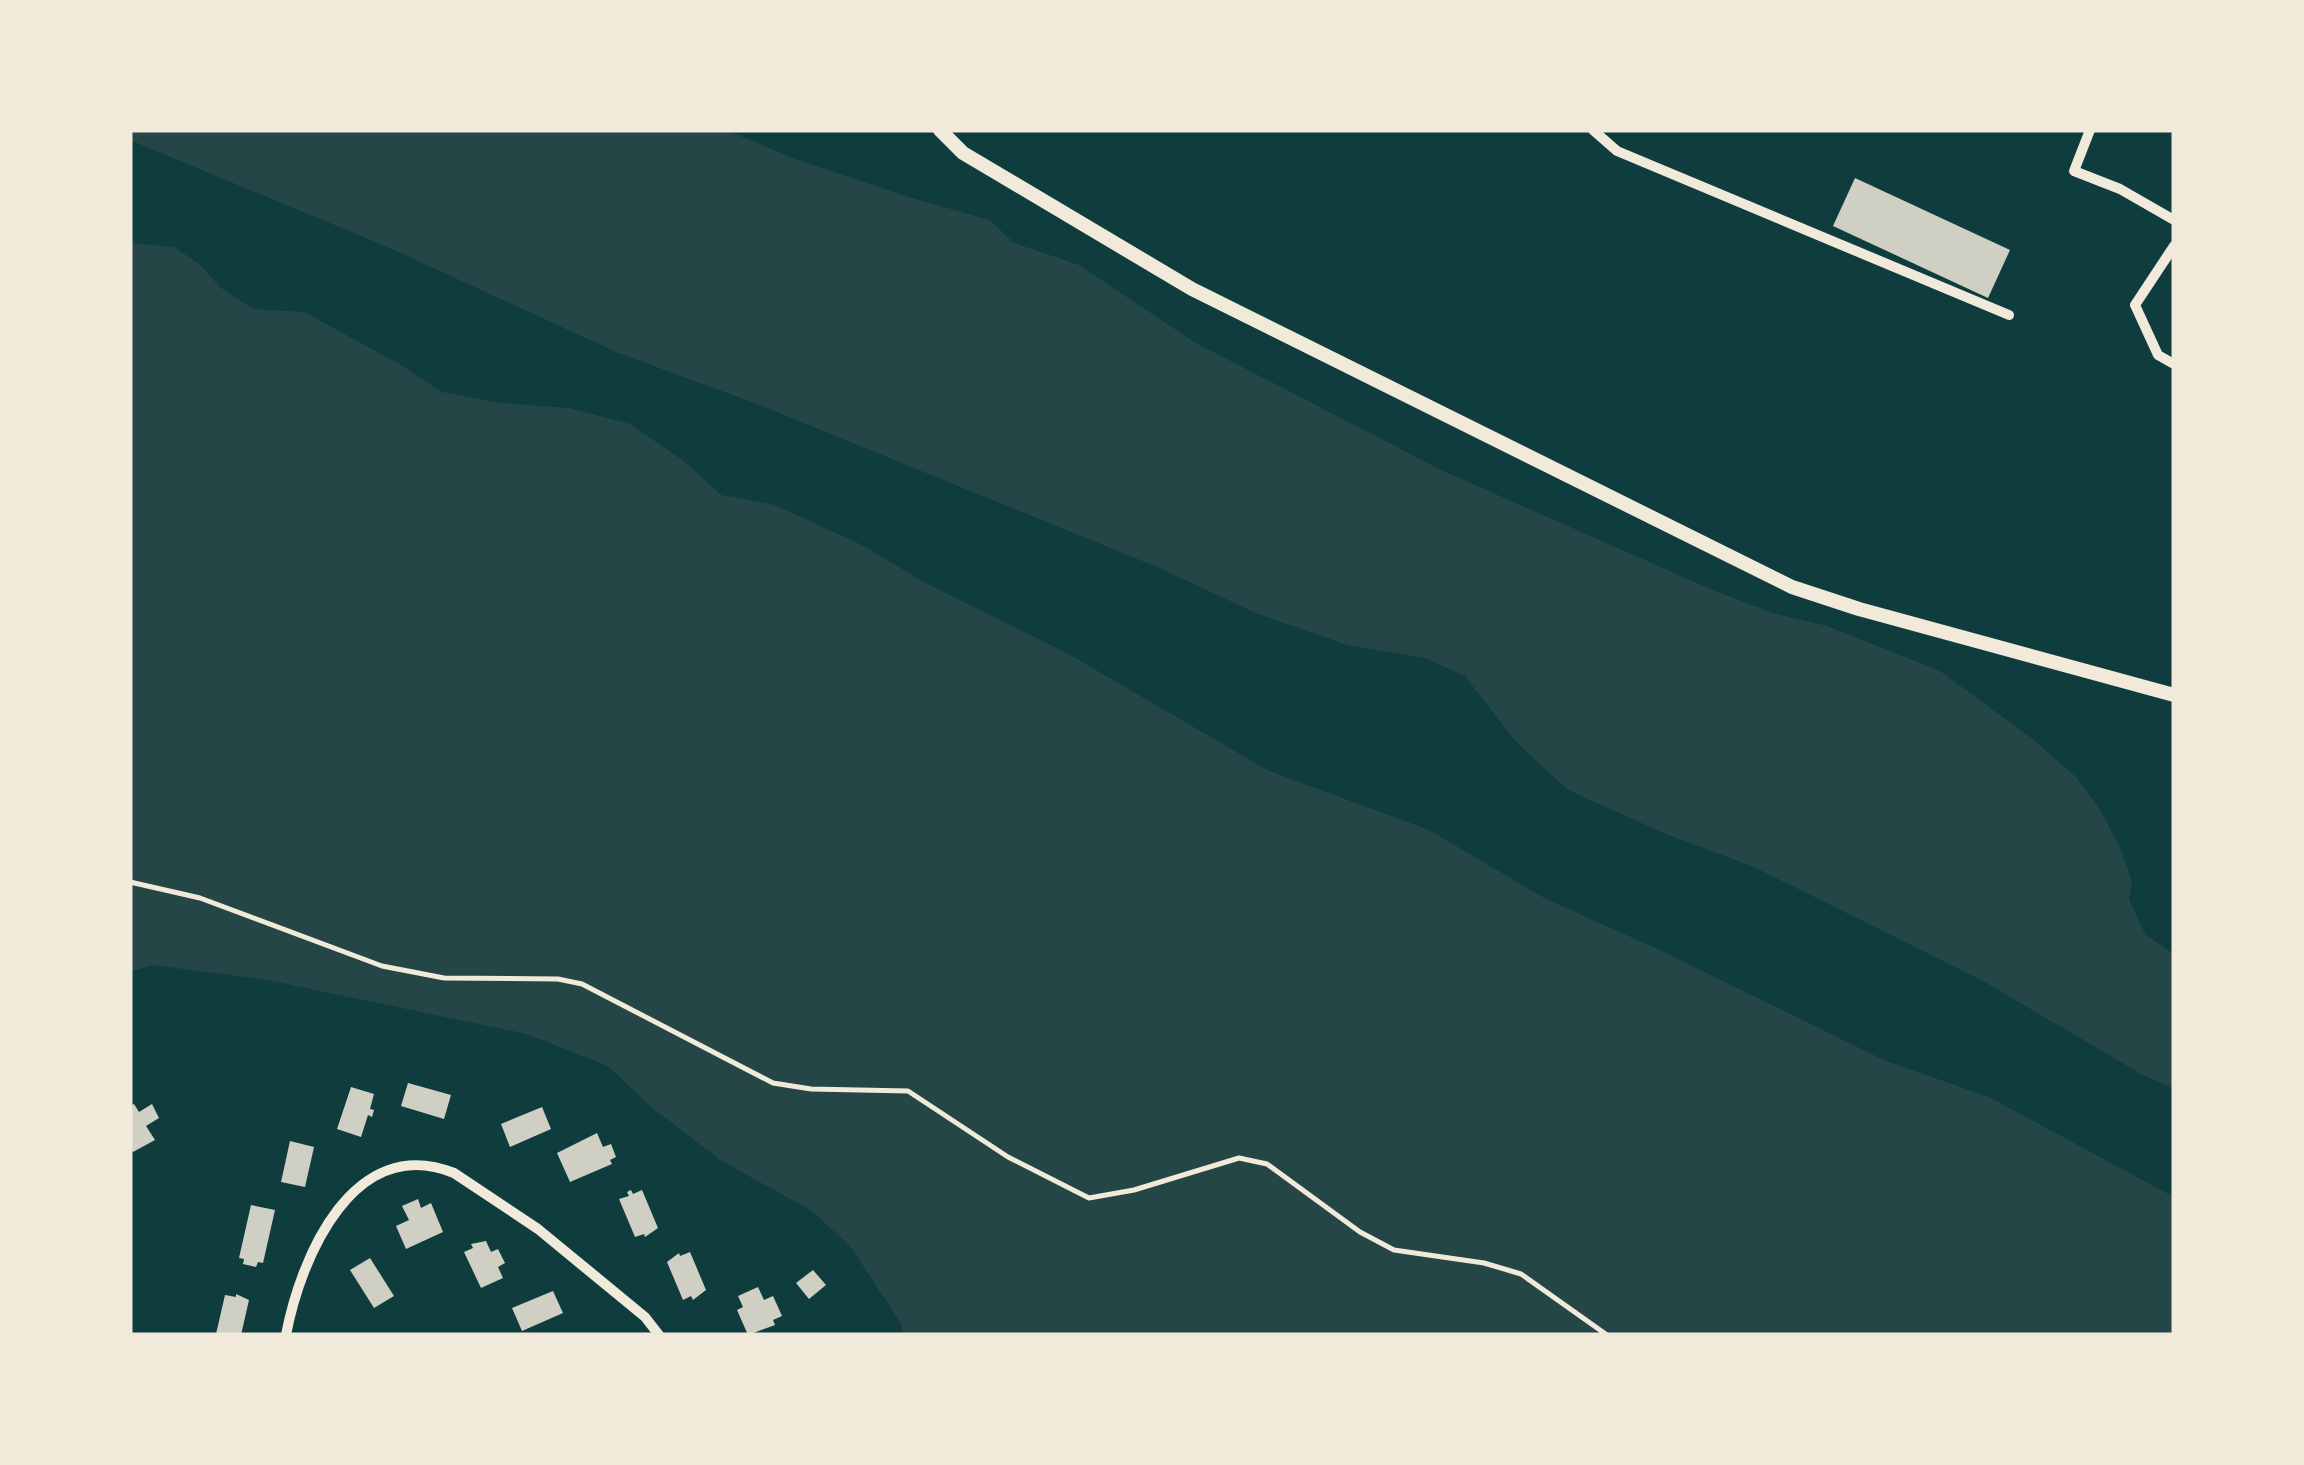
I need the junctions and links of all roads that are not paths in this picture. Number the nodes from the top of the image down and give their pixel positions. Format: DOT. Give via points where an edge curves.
graph roads {
  1 [pos="940,130"];
  2 [pos="1593,130"];
  3 [pos="2090,130"];
  4 [pos="2174,220"];
  5 [pos="2174,246"];
  6 [pos="2009,315"];
  7 [pos="2172,363"];
  8 [pos="2174,695"];
  9 [pos="130,882"];
  10 [pos="286,1335"];
  11 [pos="659,1335"];
  12 [pos="1607,1335"];
  1 -- 8 [label="street" via="964,153 1192,289 1792,587"];
  2 -- 6 [label="street" via="1616,152"];
  3 -- 4 [label="street" via="2074,172"];
  5 -- 7 [label="street" via="2135,305 2158,355"];
  9 -- 12 [label="lane" via="200,898 382,966 444,978 582,984 773,1083 908,1091 1008,1157 1088,1198 1239,1158 1267,1164 1394,1250 1522,1274"];
  10 -- 11 [label="street" via="303,1276 342,1204 366,1181 416,1165 454,1173 538,1229"];
}
